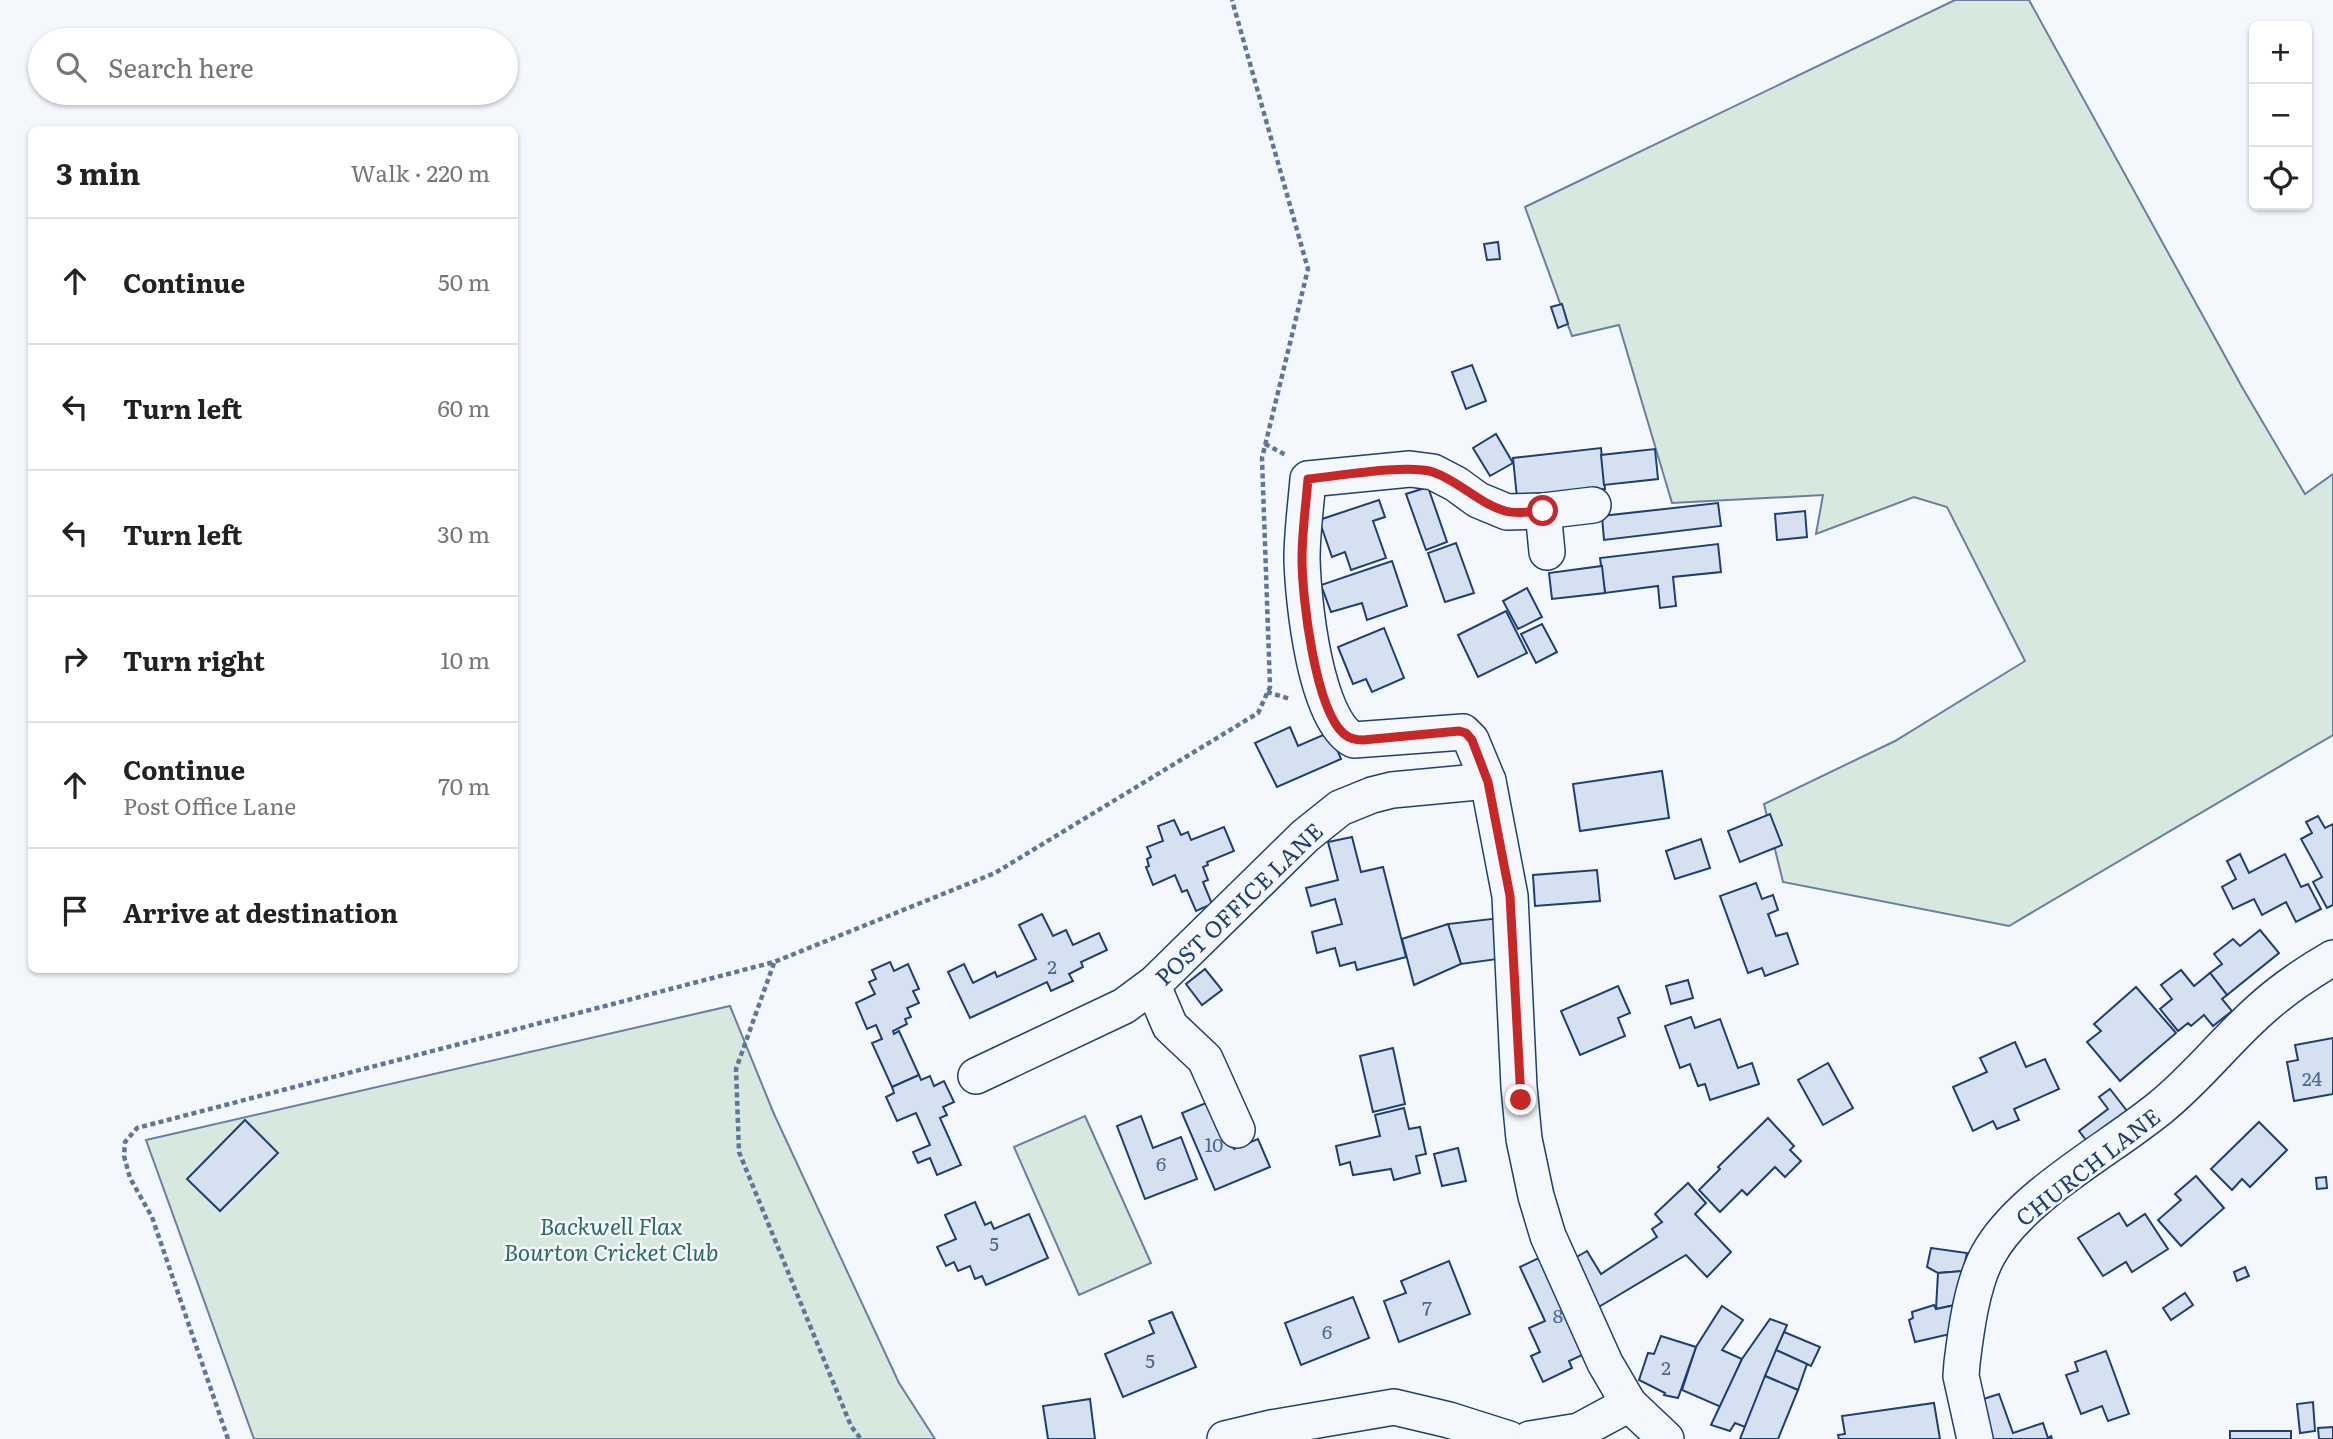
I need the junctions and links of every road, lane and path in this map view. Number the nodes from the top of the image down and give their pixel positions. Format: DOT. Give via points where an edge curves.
graph roads {
  1 [pos="1232,0"];
  2 [pos="1592,505"];
  3 [pos="1543,511"];
  4 [pos="1547,552"];
  5 [pos="1488,782"];
  6 [pos="2333,958"];
  7 [pos="774,962"];
  8 [pos="1153,986"];
  9 [pos="976,1076"];
  10 [pos="1237,1130"];
  11 [pos="1629,1404"];
  12 [pos="228,1439"];
  13 [pos="861,1439"];
  14 [pos="1225,1439"];
  15 [pos="1509,1439"];
  16 [pos="1530,1439"];
  17 [pos="1666,1439"];
  18 [pos="1975,1439"];
  1 -- 7 [label="path" via="1308,269 1262,458 1270,687 1258,713 995,873"];
  2 -- 3 [label="street"];
  3 -- 4 [label="street"];
  3 -- 5 [label="street" via="1507,512 1433,472 1410,469 1308,479 1302,559 1306,609 1311,647 1335,724 1354,740 1463,732 1472,740"];
  5 -- 8 [label="street, POST OFFICE LANE" via="1392,790 1340,808 1305,835"];
  5 -- 11 [label="street" via="1510,896 1524,1139 1536,1196 1548,1236 1605,1363"];
  6 -- 18 [label="street, CHURCH LANE" via="2259,1011 2162,1106 2035,1201 1998,1240 1987,1256 1977,1288 1962,1363"];
  7 -- 12 [label="path" via="130,1133 124,1156 130,1178 152,1217"];
  7 -- 13 [label="path" via="736,1069 739,1152 851,1426"];
  8 -- 9 [label="street, POST OFFICE LANE" via="1124,1006"];
  8 -- 10 [label="street" via="1170,1026 1205,1059"];
  11 -- 16 [label="street" via="1580,1431"];
  11 -- 17 [label="street"];
  14 -- 15 [label="street" via="1388,1407 1449,1419"];
}
